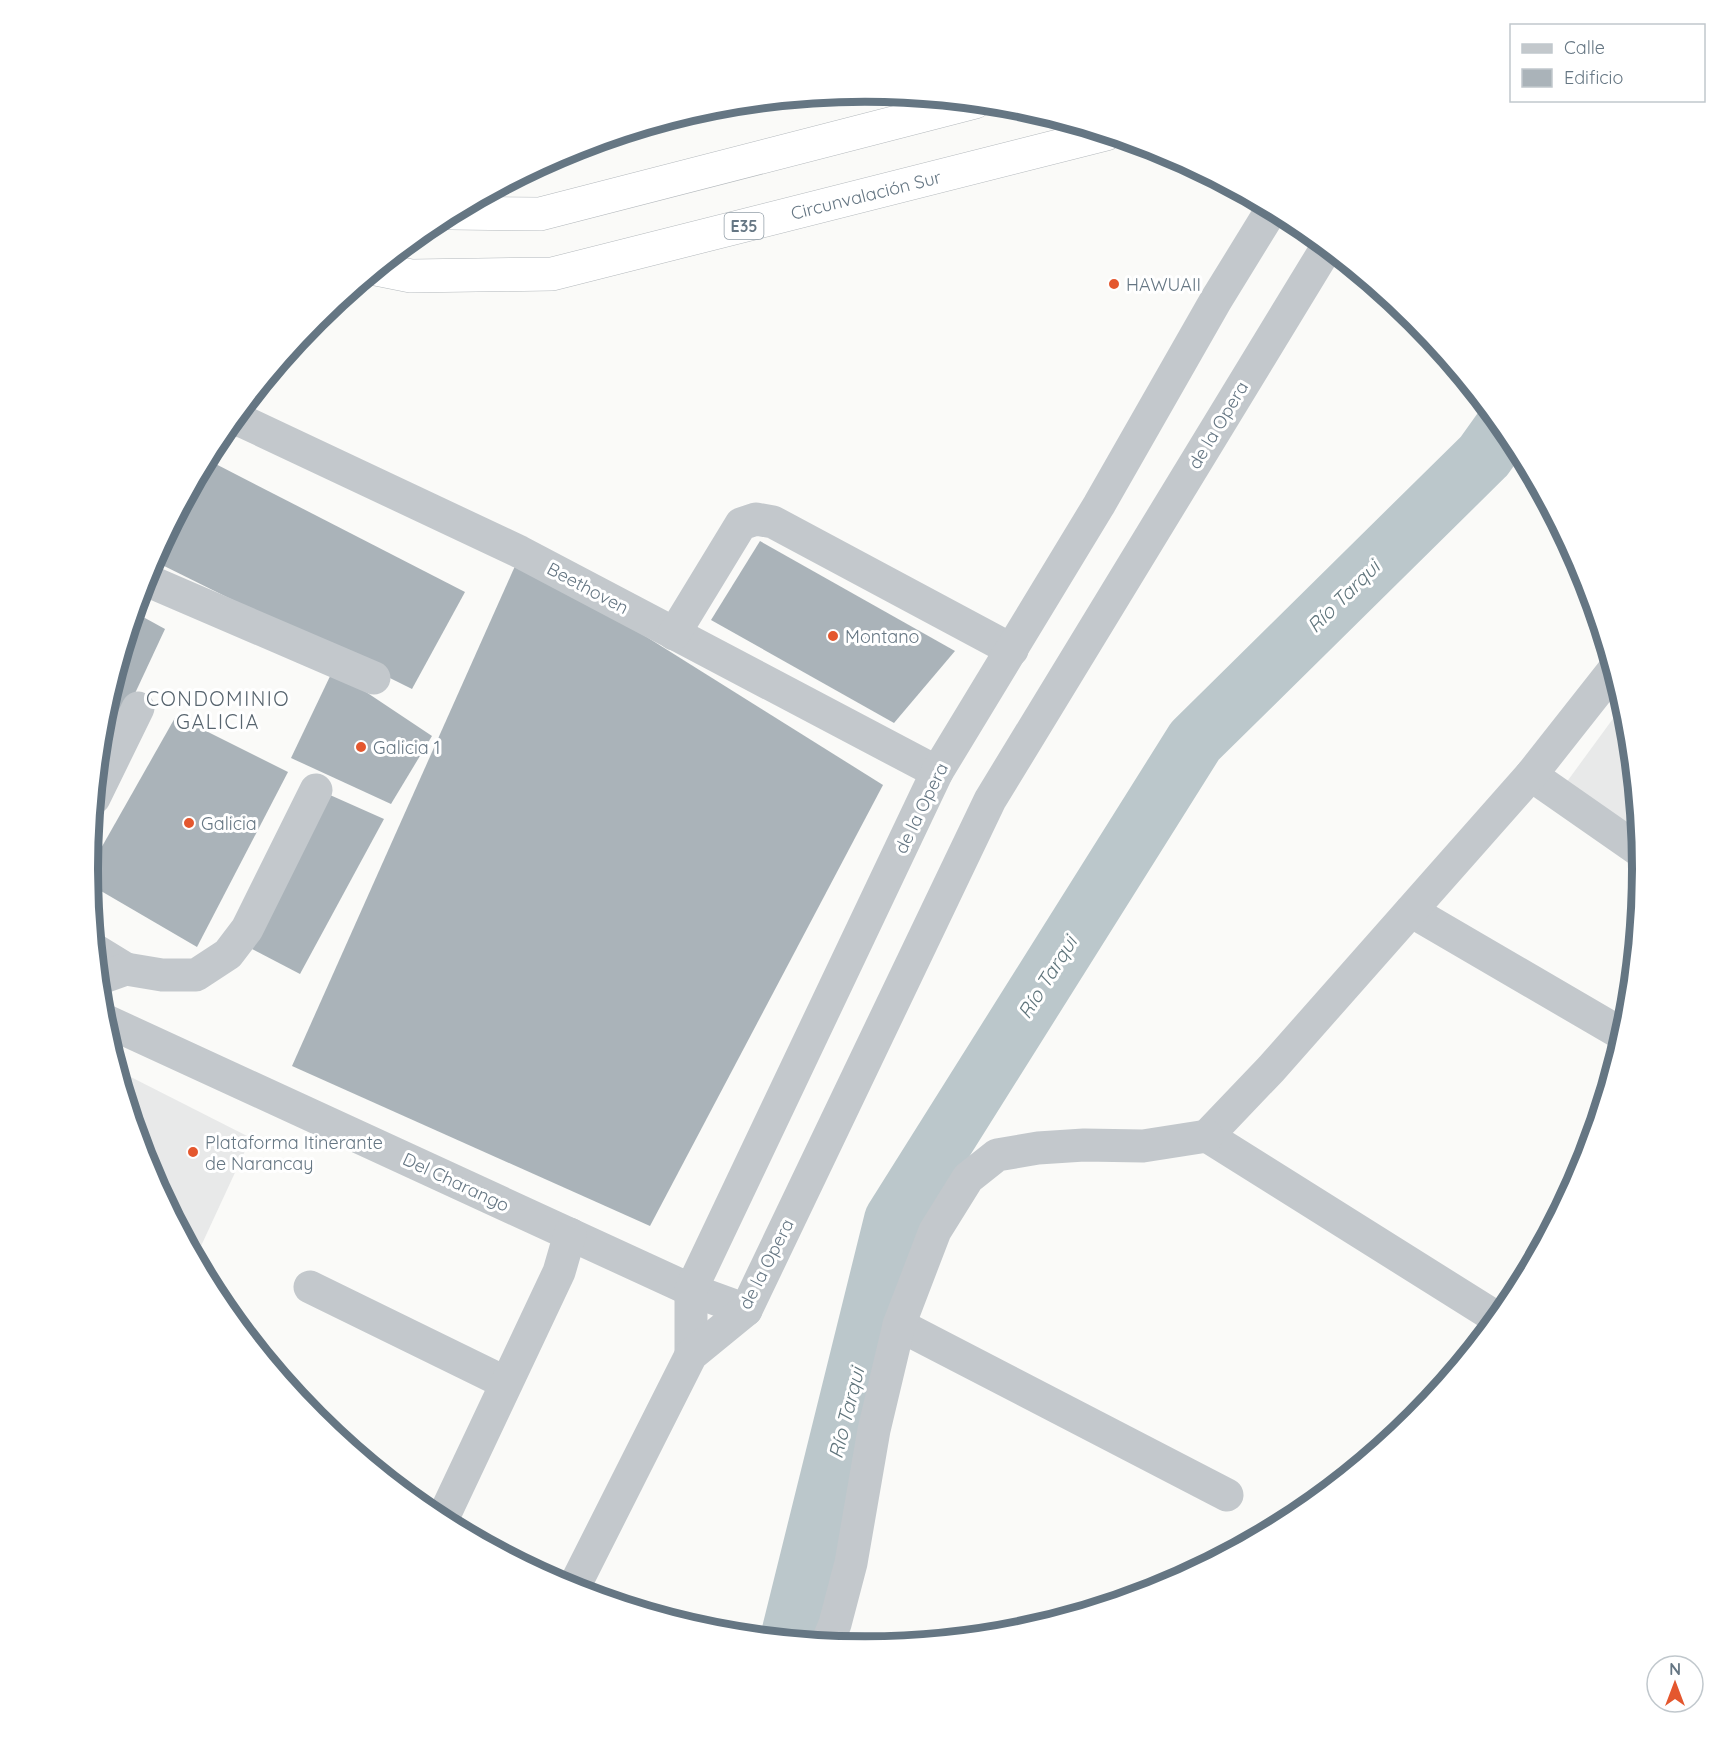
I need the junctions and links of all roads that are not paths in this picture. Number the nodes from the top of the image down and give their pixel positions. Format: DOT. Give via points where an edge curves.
graph roads {
  1 [pos="953,108"];
  2 [pos="1093,137"];
  3 [pos="467,213"];
  4 [pos="1268,217"];
  5 [pos="1323,254"];
  6 [pos="385,271"];
  7 [pos="243,420"];
  8 [pos="153,583"];
  9 [pos="674,633"];
  10 [pos="1012,650"];
  11 [pos="374,678"];
  12 [pos="1607,679"];
  13 [pos="138,708"];
  14 [pos="937,772"];
  15 [pos="1531,775"];
  16 [pos="103,780"];
  17 [pos="316,790"];
  18 [pos="1631,845"];
  19 [pos="1411,911"];
  20 [pos="103,962"];
  21 [pos="112,974"];
  22 [pos="113,1024"];
  23 [pos="1615,1030"];
  24 [pos="1207,1136"];
  25 [pos="570,1234"];
  26 [pos="310,1287"];
  27 [pos="691,1290"];
  28 [pos="746,1310"];
  29 [pos="1489,1313"];
  30 [pos="899,1324"];
  31 [pos="691,1355"];
  32 [pos="506,1383"];
  33 [pos="1227,1495"];
  34 [pos="446,1512"];
  35 [pos="577,1580"];
  36 [pos="831,1635"];
  1 -- 3 [label="highway" via="540,214"];
  2 -- 6 [label="highway, Circunvalación Sur / E35" via="552,274 411,276"];
  4 -- 10 [label="street, de la Opera"];
  5 -- 28 [label="street, de la Opera" via="990,800"];
  7 -- 9 [label="street, Beethoven" via="520,552"];
  8 -- 11 [label="street"];
  9 -- 10 [label="street" via="741,524 756,519 773,522"];
  9 -- 14 [label="street, Beethoven"];
  10 -- 14 [label="street, de la Opera"];
  12 -- 15 [label="street"];
  13 -- 16 [label="street"];
  14 -- 27 [label="street, de la Opera"];
  15 -- 18 [label="street"];
  15 -- 19 [label="street"];
  17 -- 21 [label="street" via="247,930 228,954 196,975"];
  19 -- 23 [label="street"];
  19 -- 24 [label="street"];
  20 -- 21 [label="street"];
  22 -- 25 [label="street, Del Charango"];
  24 -- 29 [label="street"];
  24 -- 30 [label="street" via="1143,1146 1084,1145 997,1155 968,1178 935,1231"];
  25 -- 27 [label="street, Del Charango"];
  25 -- 32 [label="street" via="559,1272"];
  26 -- 32 [label="street"];
  27 -- 28 [label="street, Del Charango"];
  27 -- 31 [label="street, de la Opera"];
  28 -- 31 [label="street, de la Opera"];
  30 -- 33 [label="street"];
  30 -- 36 [label="street" via="874,1430 851,1563"];
  31 -- 35 [label="street"];
  32 -- 34 [label="street"];
}
